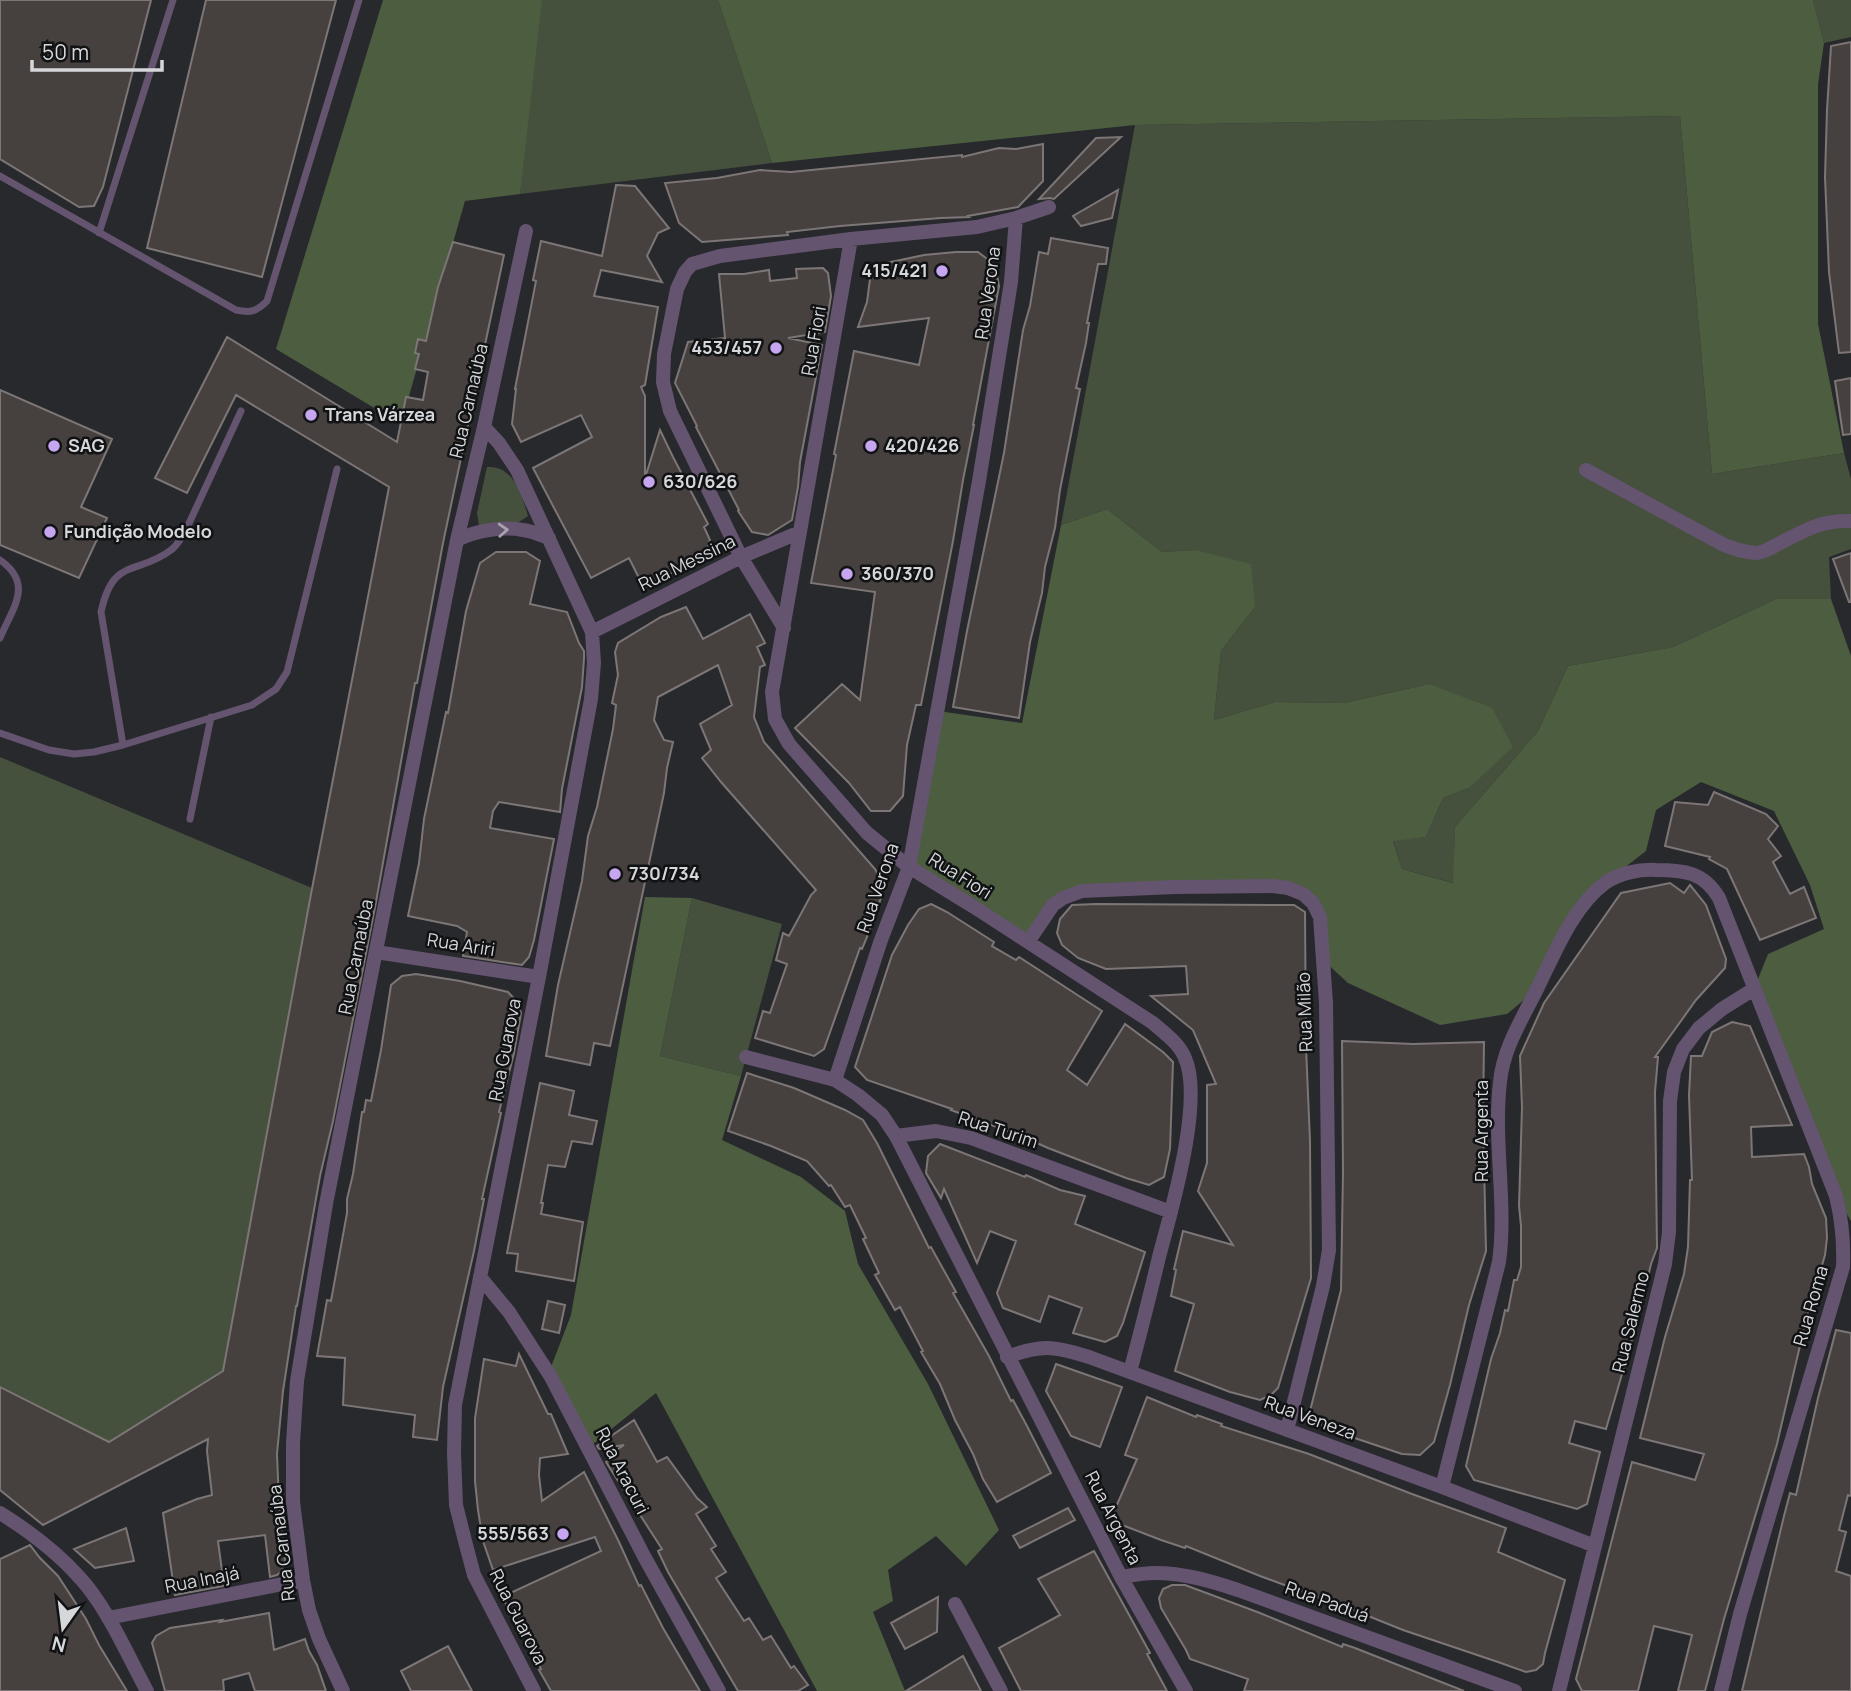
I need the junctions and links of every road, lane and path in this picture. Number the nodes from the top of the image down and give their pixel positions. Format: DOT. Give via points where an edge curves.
graph roads {
  1 [pos="173,0"];
  2 [pos="359,0"];
  3 [pos="0,176"];
  4 [pos="1049,207"];
  5 [pos="1016,218"];
  6 [pos="526,231"];
  7 [pos="99,233"];
  8 [pos="851,239"];
  9 [pos="241,411"];
  10 [pos="484,427"];
  11 [pos="337,470"];
  12 [pos="1586,470"];
  13 [pos="1851,521"];
  14 [pos="800,532"];
  15 [pos="549,538"];
  16 [pos="457,540"];
  17 [pos="741,557"];
  18 [pos="0,560"];
  19 [pos="784,628"];
  20 [pos="592,632"];
  21 [pos="0,638"];
  22 [pos="211,717"];
  23 [pos="0,733"];
  24 [pos="122,746"];
  25 [pos="190,819"];
  26 [pos="909,867"];
  27 [pos="1719,898"];
  28 [pos="1028,942"];
  29 [pos="376,952"];
  30 [pos="539,977"];
  31 [pos="1755,989"];
  32 [pos="746,1057"];
  33 [pos="835,1080"];
  34 [pos="895,1136"];
  35 [pos="1171,1212"];
  36 [pos="480,1277"];
  37 [pos="1007,1357"];
  38 [pos="1130,1371"];
  39 [pos="1287,1430"];
  40 [pos="1442,1487"];
  41 [pos="0,1513"];
  42 [pos="1595,1546"];
  43 [pos="1121,1577"];
  44 [pos="303,1580"];
  45 [pos="955,1604"];
  46 [pos="108,1618"];
  47 [pos="147,1691"];
  48 [pos="344,1691"];
  49 [pos="534,1691"];
  50 [pos="719,1691"];
  51 [pos="1001,1691"];
  52 [pos="1186,1691"];
  53 [pos="1515,1691"];
  54 [pos="1559,1691"];
  55 [pos="1721,1691"];
  1 -- 7 [label="lane"];
  2 -- 7 [label="lane" via="267,301 258,310 236,310"];
  3 -- 7 [label="lane"];
  4 -- 5 [label="street"];
  5 -- 8 [label="street, Rua Verona" via="977,227"];
  5 -- 26 [label="street, Rua Verona" via="1011,282 979,481"];
  6 -- 10 [label="street, Rua Carnaúba"];
  8 -- 14 [label="street, Rua Fiori"];
  8 -- 17 [label="street, Rua Verona" via="720,256 692,264 677,289 663,382 670,411"];
  9 -- 24 [label="lane" via="173,549 122,571 105,595 101,612"];
  10 -- 15 [label="street, Rua Guarova" via="517,470"];
  10 -- 16 [label="street, Rua Carnaúba"];
  11 -- 22 [label="lane" via="287,671 276,690 252,705"];
  12 -- 13 [label="street" via="1740,551 1765,551 1825,522"];
  14 -- 17 [label="street, Rua Messina"];
  14 -- 19 [label="street, Rua Fiori"];
  16 -- 15 [label="street, one-way" via="469,534 520,529"];
  15 -- 20 [label="street, Rua Guarova"];
  16 -- 29 [label="street, Rua Carnaúba"];
  17 -- 19 [label="street, Rua Verona"];
  17 -- 20 [label="street, Rua Messina"];
  18 -- 21 [label="lane" via="15,574 19,586"];
  19 -- 26 [label="street, Rua Fiori" via="772,692 775,719 789,744 867,833"];
  20 -- 30 [label="street, Rua Guarova" via="591,699"];
  22 -- 24 [label="lane"];
  22 -- 25 [label="lane"];
  23 -- 24 [label="lane" via="74,754"];
  26 -- 28 [label="street, Rua Fiori"];
  26 -- 33 [label="street, Rua Verona"];
  27 -- 31 [label="street, Rua Roma"];
  27 -- 40 [label="street, Rua Argenta" via="1704,880 1679,870 1648,869 1606,882 1564,935 1514,1035 1500,1082 1503,1237"];
  28 -- 35 [label="street, Rua Fiori" via="1153,1023 1185,1057 1190,1108"];
  28 -- 39 [label="street, Rua Milão" via="1053,905 1082,891 1273,886 1303,894 1313,903 1320,917 1326,1003 1329,1250"];
  29 -- 30 [label="street, Rua Ariri"];
  29 -- 44 [label="street, Rua Carnaúba" via="326,1204 298,1381 293,1502"];
  30 -- 36 [label="street, Rua Guarova"];
  31 -- 42 [label="street, Rua Salermo" via="1699,1028 1683,1049 1674,1072 1665,1264"];
  31 -- 55 [label="street, Rua Roma" via="1836,1196 1843,1221 1843,1267"];
  32 -- 33 [label="street"];
  33 -- 34 [label="street" via="882,1115"];
  34 -- 35 [label="street, Rua Turim" via="936,1131 971,1138"];
  34 -- 37 [label="street, Rua Argenta"];
  35 -- 38 [label="street, Rua Fiori"];
  36 -- 49 [label="street, Rua Guarova" via="455,1405 456,1505 474,1575"];
  36 -- 50 [label="street, Rua Aracuri" via="551,1377"];
  37 -- 38 [label="street, Rua Veneza" via="1049,1347"];
  37 -- 43 [label="street, Rua Argenta"];
  38 -- 39 [label="street, Rua Veneza"];
  39 -- 40 [label="street, Rua Veneza"];
  40 -- 42 [label="street, Rua Veneza"];
  41 -- 46 [label="street" via="34,1535 82,1579"];
  42 -- 54 [label="street, Rua Salermo"];
  43 -- 52 [label="street, Rua Argenta"];
  43 -- 53 [label="street, Rua Paduá" via="1153,1573 1201,1578"];
  44 -- 46 [label="street, Rua Inajá"];
  44 -- 48 [label="street, Rua Carnaúba" via="319,1639"];
  45 -- 51 [label="street"];
  46 -- 47 [label="street"];
}
